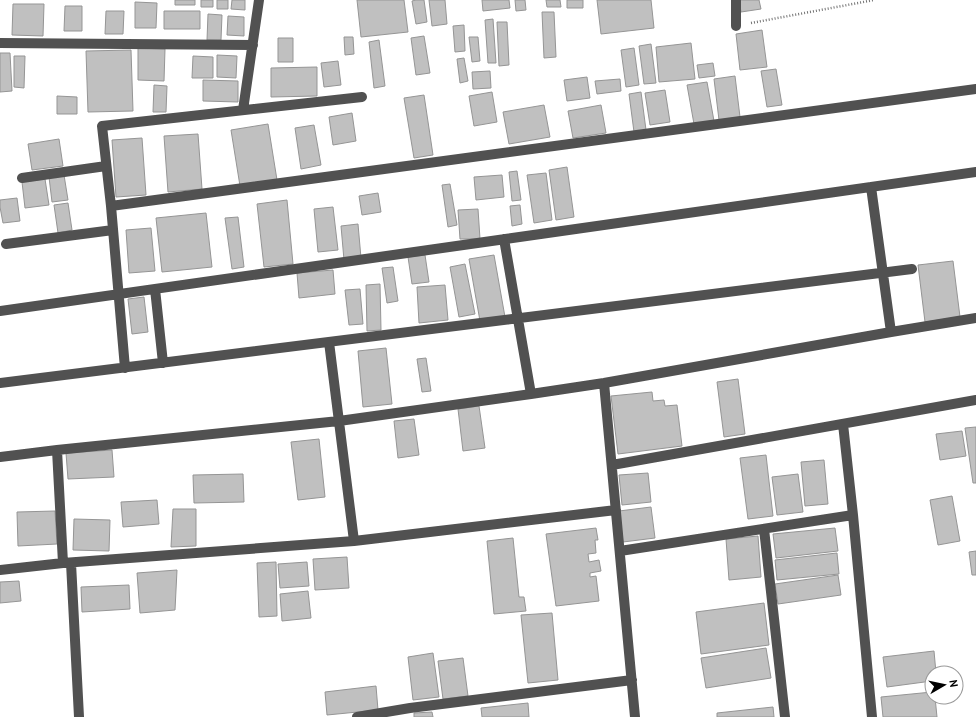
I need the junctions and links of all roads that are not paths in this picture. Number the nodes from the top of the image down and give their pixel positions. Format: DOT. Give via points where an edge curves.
graph roads {
  1 [pos="259,0"];
  2 [pos="736,0"];
  3 [pos="736,26"];
  4 [pos="0,43"];
  5 [pos="253,46"];
  6 [pos="976,89"];
  7 [pos="362,97"];
  8 [pos="243,110"];
  9 [pos="106,166"];
  10 [pos="976,172"];
  11 [pos="22,178"];
  12 [pos="871,187"];
  13 [pos="111,206"];
  14 [pos="113,230"];
  15 [pos="504,239"];
  16 [pos="6,244"];
  17 [pos="912,269"];
  18 [pos="882,272"];
  19 [pos="154,289"];
  20 [pos="119,294"];
  21 [pos="0,311"];
  22 [pos="517,318"];
  23 [pos="976,318"];
  24 [pos="891,332"];
  25 [pos="328,342"];
  26 [pos="162,363"];
  27 [pos="125,368"];
  28 [pos="0,383"];
  29 [pos="604,383"];
  30 [pos="530,394"];
  31 [pos="976,400"];
  32 [pos="339,421"];
  33 [pos="843,424"];
  34 [pos="57,450"];
  35 [pos="0,457"];
  36 [pos="612,465"];
  37 [pos="616,510"];
  38 [pos="853,515"];
  39 [pos="764,529"];
  40 [pos="354,541"];
  41 [pos="620,550"];
  42 [pos="67,563"];
  43 [pos="0,570"];
  44 [pos="632,680"];
  45 [pos="78,717"];
  46 [pos="357,717"];
  47 [pos="635,717"];
  48 [pos="785,717"];
  49 [pos="872,717"];
  1 -- 5 [label="street"];
  2 -- 3 [label="street"];
  4 -- 5 [label="street"];
  5 -- 8 [label="street"];
  6 -- 13 [label="street"];
  7 -- 8 [label="street"];
  8 -- 9 [label="street" via="102,126"];
  9 -- 11 [label="street"];
  9 -- 13 [label="street"];
  10 -- 12 [label="street"];
  12 -- 15 [label="street"];
  12 -- 18 [label="street"];
  13 -- 14 [label="street"];
  14 -- 16 [label="street"];
  14 -- 20 [label="street"];
  15 -- 19 [label="street"];
  15 -- 22 [label="street"];
  17 -- 18 [label="street"];
  18 -- 22 [label="street"];
  18 -- 24 [label="street"];
  19 -- 20 [label="street"];
  19 -- 26 [label="street"];
  20 -- 21 [label="street"];
  20 -- 27 [label="street"];
  22 -- 25 [label="street"];
  22 -- 30 [label="street"];
  23 -- 24 [label="street"];
  24 -- 29 [label="street"];
  25 -- 26 [label="street"];
  25 -- 32 [label="street"];
  26 -- 27 [label="street"];
  27 -- 28 [label="street"];
  29 -- 30 [label="street"];
  29 -- 36 [label="street"];
  30 -- 32 [label="street"];
  31 -- 33 [label="street"];
  32 -- 34 [label="street"];
  32 -- 40 [label="street"];
  33 -- 36 [label="street"];
  33 -- 38 [label="street"];
  34 -- 35 [label="street"];
  34 -- 42 [label="street"];
  36 -- 37 [label="street"];
  37 -- 40 [label="street"];
  37 -- 41 [label="street"];
  38 -- 39 [label="street"];
  38 -- 49 [label="street"];
  39 -- 41 [label="street"];
  39 -- 48 [label="street"];
  40 -- 42 [label="street"];
  41 -- 44 [label="street"];
  42 -- 43 [label="street"];
  42 -- 45 [label="street"];
  44 -- 46 [label="street"];
  44 -- 47 [label="street"];
}
